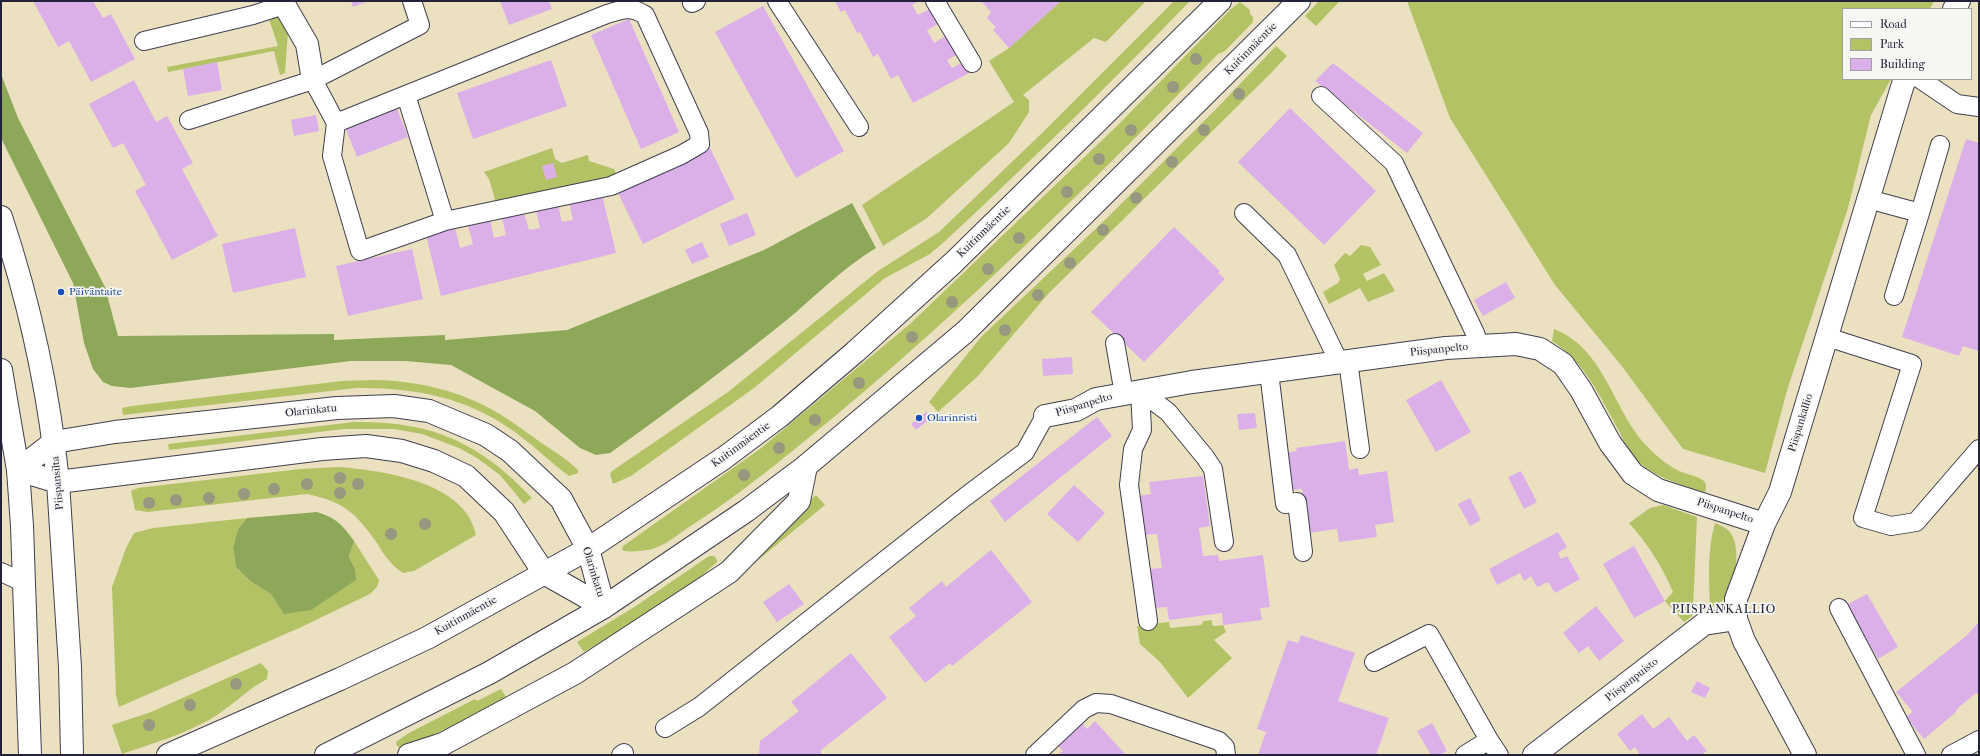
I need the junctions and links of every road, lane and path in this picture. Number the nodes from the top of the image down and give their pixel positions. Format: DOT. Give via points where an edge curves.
graph roads {
  1 [pos="412,1"];
  2 [pos="777,1"];
  3 [pos="935,1"];
  4 [pos="1220,1"];
  5 [pos="1299,1"];
  6 [pos="283,3"];
  7 [pos="144,41"];
  8 [pos="972,63"];
  9 [pos="313,80"];
  10 [pos="1905,80"];
  11 [pos="1921,80"];
  12 [pos="406,95"];
  13 [pos="1321,96"];
  14 [pos="1979,107"];
  15 [pos="189,120"];
  16 [pos="336,123"];
  17 [pos="860,127"];
  18 [pos="1940,146"];
  19 [pos="1868,199"];
  20 [pos="1244,213"];
  21 [pos="1920,213"];
  22 [pos="1,217"];
  23 [pos="445,221"];
  24 [pos="1894,296"];
  25 [pos="1827,336"];
  26 [pos="1115,343"];
  27 [pos="1479,346"];
  28 [pos="1344,362"];
  29 [pos="1,370"];
  30 [pos="1269,372"];
  31 [pos="1132,392"];
  32 [pos="1045,416"];
  33 [pos="54,442"];
  34 [pos="1360,449"];
  35 [pos="1979,449"];
  36 [pos="806,466"];
  37 [pos="18,470"];
  38 [pos="58,482"];
  39 [pos="1764,524"];
  40 [pos="1224,542"];
  41 [pos="588,549"];
  42 [pos="1303,552"];
  43 [pos="1,572"];
  44 [pos="544,573"];
  45 [pos="25,583"];
  46 [pos="604,607"];
  47 [pos="1838,608"];
  48 [pos="1736,619"];
  49 [pos="1148,621"];
  50 [pos="1374,662"];
  51 [pos="665,728"];
  52 [pos="1489,740"];
  53 [pos="1979,740"];
  54 [pos="30,755"];
  55 [pos="72,755"];
  56 [pos="168,755"];
  57 [pos="326,755"];
  58 [pos="409,755"];
  59 [pos="1035,755"];
  60 [pos="1226,755"];
  61 [pos="1465,755"];
  62 [pos="1499,755"];
  63 [pos="1534,755"];
  64 [pos="1804,755"];
  65 [pos="1916,755"];
  66 [pos="1951,755"];
  1 -- 9 [label="lane" via="420,25"];
  2 -- 17 [label="lane"];
  3 -- 8 [label="lane"];
  4 -- 41 [label="main road, Kuitinmäentie" via="953,263 855,352 780,416 724,458"];
  5 -- 36 [label="main road, Kuitinmäentie" via="965,332"];
  6 -- 7 [label="lane" via="253,15"];
  6 -- 9 [label="main road" via="307,44"];
  9 -- 15 [label="lane"];
  9 -- 16 [label="lane"];
  10 -- 19 [label="main road, Piispankallio"];
  11 -- 14 [label="lane" via="1957,104"];
  12 -- 16 [label="lane"];
  12 -- 23 [label="lane"];
  12 -- 23 [label="lane" via="608,14 623,9 636,9 645,15 699,133 700,144 682,155 611,186"];
  13 -- 27 [label="lane" via="1394,163"];
  16 -- 23 [label="lane" via="332,156 360,251"];
  18 -- 21 [label="lane"];
  19 -- 21 [label="lane"];
  19 -- 25 [label="main road, Piispankallio"];
  20 -- 28 [label="lane" via="1287,255"];
  21 -- 24 [label="lane"];
  22 -- 33 [label="main road, Piispansilta" via="20,273 34,332"];
  25 -- 35 [label="lane" via="1912,364 1863,518 1891,526 1916,522"];
  25 -- 39 [label="main road, Piispankallio" via="1780,492"];
  26 -- 31 [label="lane"];
  27 -- 28 [label="main road, Piispanpelto"];
  27 -- 39 [label="main road, Piispanpelto" via="1516,344 1540,349 1563,364 1581,390 1610,444 1633,474 1658,490"];
  28 -- 30 [label="main road, Piispanpelto"];
  28 -- 34 [label="lane"];
  29 -- 37 [label="main road"];
  30 -- 31 [label="main road, Piispanpelto"];
  30 -- 42 [label="lane" via="1285,504 1297,502"];
  31 -- 32 [label="main road, Piispanpelto" via="1096,399 1076,410"];
  31 -- 40 [label="lane" via="1168,412 1213,469"];
  31 -- 49 [label="lane" via="1142,430 1133,449 1129,485"];
  32 -- 51 [label="lane" via="1025,452 699,707"];
  33 -- 37 [label="main road, Olarinkatu"];
  33 -- 38 [label="main road, Piispansilta"];
  33 -- 41 [label="main road, Olarinkatu" via="115,432 337,408 394,406 429,411 486,435 510,451 561,499"];
  36 -- 46 [label="main road, Kuitinmäentie" via="746,511"];
  36 -- 58 [label="main road" via="799,501 729,572 575,673 443,744"];
  37 -- 38 [label="main road, Olarinkatu"];
  37 -- 45 [label="main road"];
  38 -- 44 [label="main road, Olarinkatu" via="322,449 366,446 402,451 434,461 466,476 504,512"];
  38 -- 55 [label="main road, Piispansilta" via="70,667"];
  39 -- 48 [label="main road, Piispankallio" via="1736,600"];
  41 -- 44 [label="main road, Kuitinmäentie"];
  41 -- 46 [label="main road, Olarinkatu"];
  43 -- 45 [label="lane"];
  44 -- 46 [label="main road, Olarinkatu"];
  44 -- 56 [label="main road, Kuitinmäentie" via="419,641"];
  45 -- 54 [label="main road"];
  46 -- 57 [label="main road, Kuitinmäentie" via="489,673"];
  47 -- 65 [label="lane"];
  48 -- 63 [label="main road, Piispanpuisto" via="1704,624"];
  48 -- 64 [label="main road, Piispankallio" via="1744,641"];
  50 -- 52 [label="lane" via="1429,634"];
  52 -- 61 [label="lane"];
  52 -- 62 [label="lane"];
  53 -- 66 [label="lane"];
  59 -- 60 [label="lane" via="1084,709 1096,703 1111,704 1219,741 1225,747"];
}
